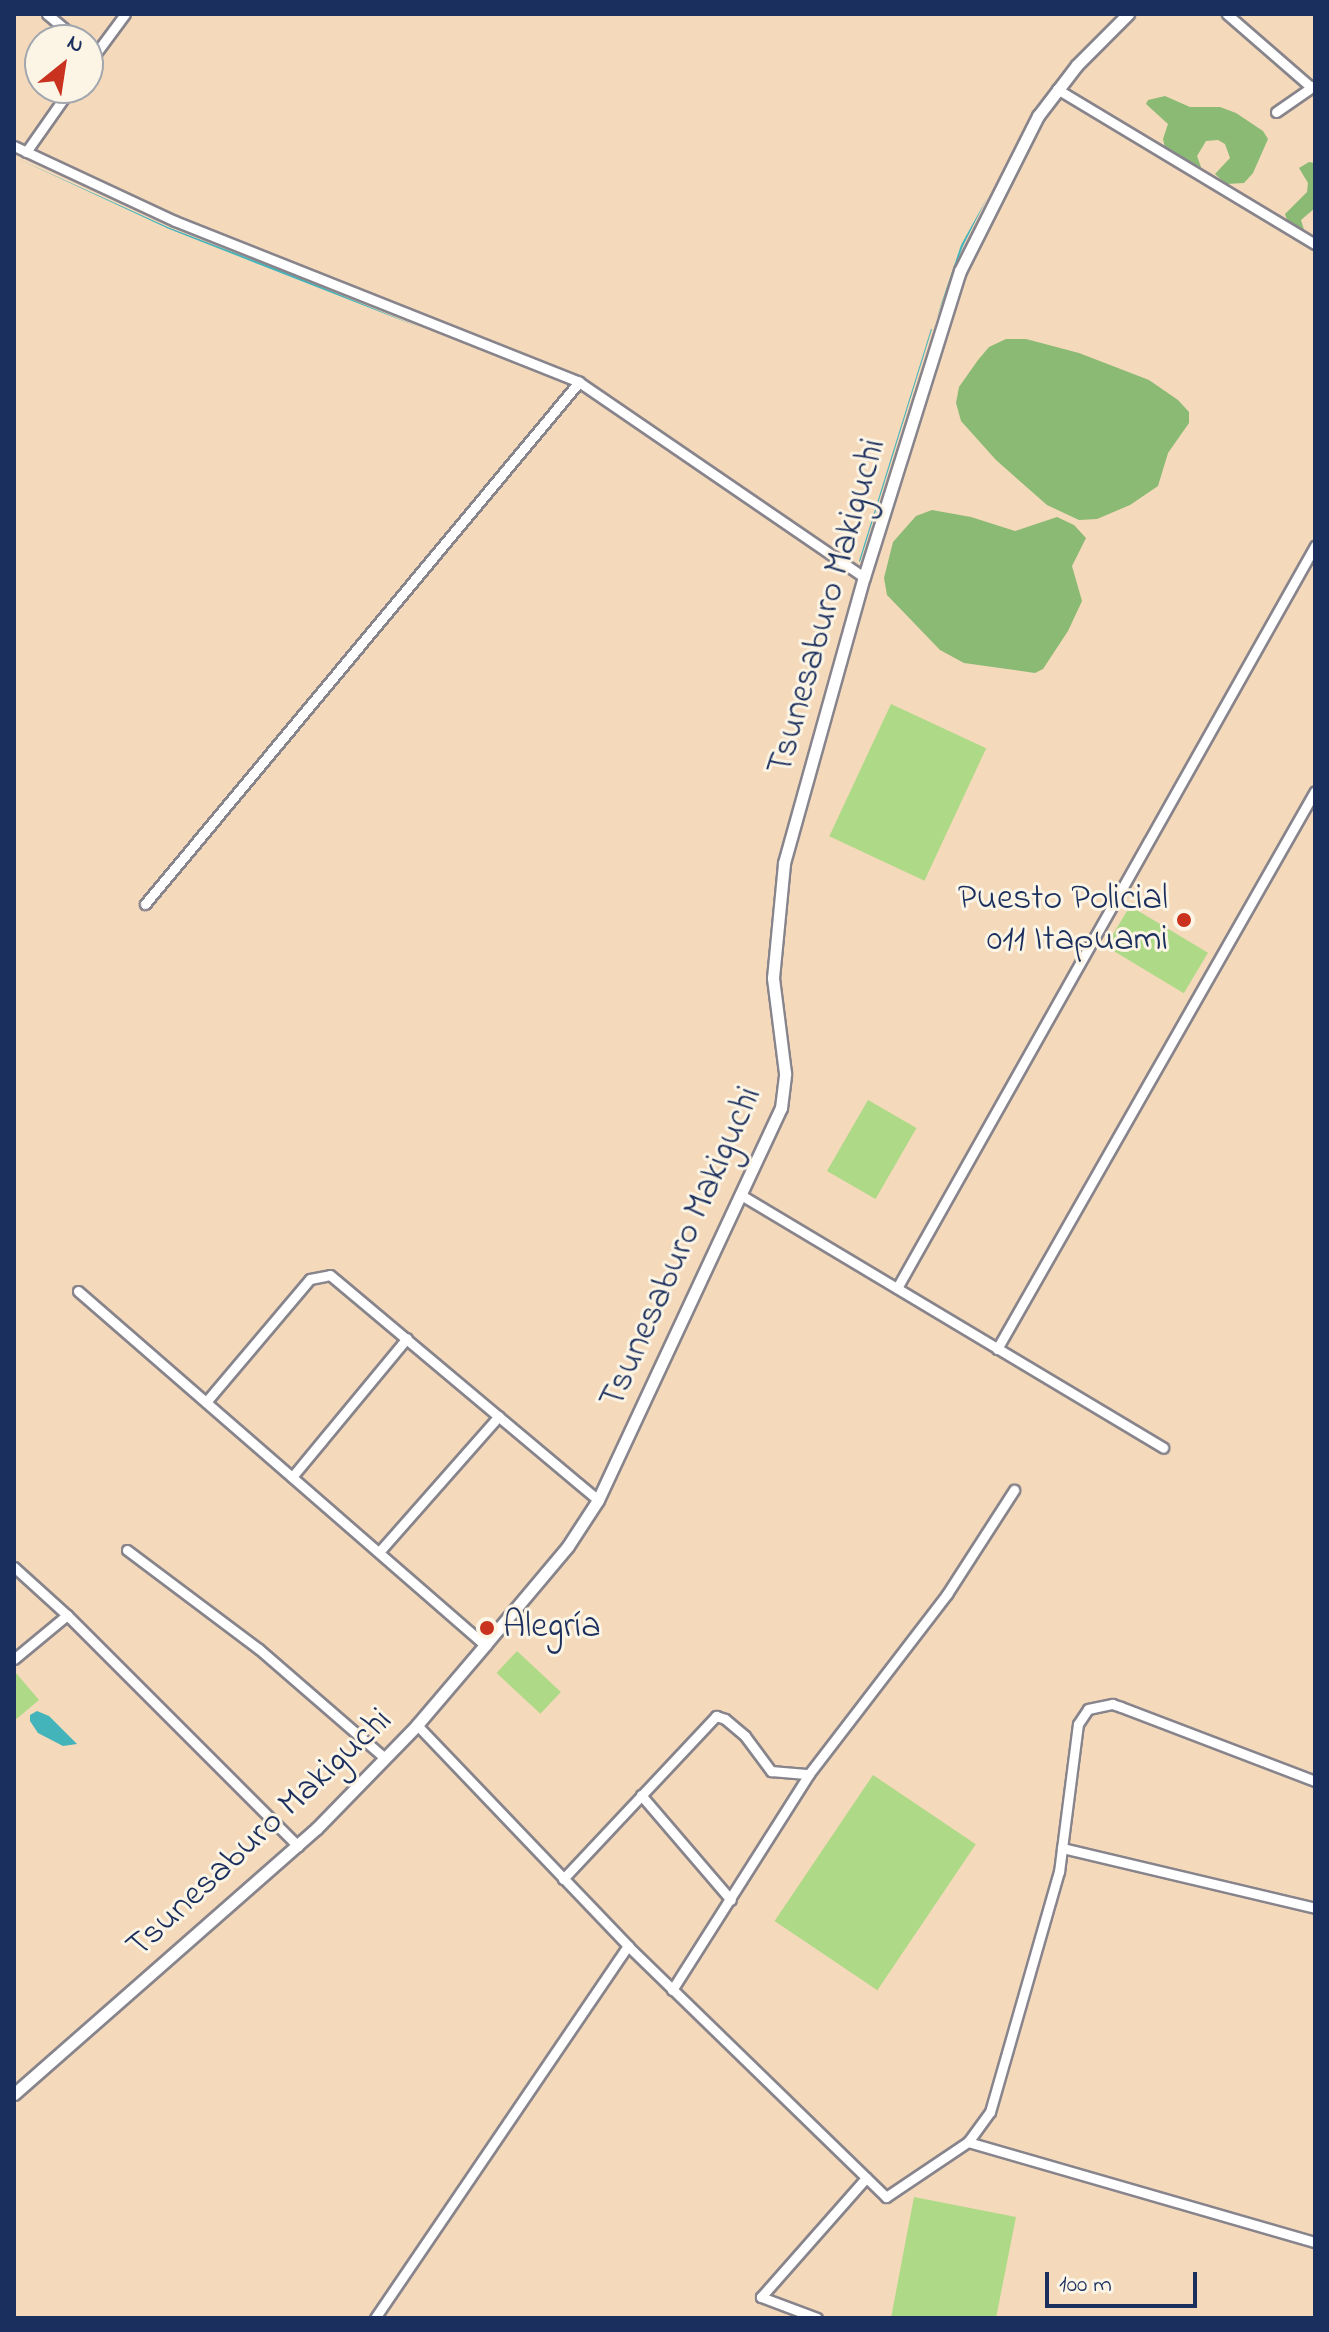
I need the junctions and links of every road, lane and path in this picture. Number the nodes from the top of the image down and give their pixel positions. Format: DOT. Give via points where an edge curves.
graph roads {
  1 [pos="125,14"];
  2 [pos="1128,14"];
  3 [pos="1227,14"];
  4 [pos="104,37"];
  5 [pos="1313,86"];
  6 [pos="1057,89"];
  7 [pos="60,104"];
  8 [pos="1276,112"];
  9 [pos="14,146"];
  10 [pos="26,152"];
  11 [pos="1315,244"];
  12 [pos="579,382"];
  13 [pos="1315,546"];
  14 [pos="864,577"];
  15 [pos="1315,791"];
  16 [pos="145,904"];
  17 [pos="741,1195"];
  18 [pos="897,1288"];
  19 [pos="78,1291"];
  20 [pos="407,1338"];
  21 [pos="997,1349"];
  22 [pos="206,1402"];
  23 [pos="499,1416"];
  24 [pos="1163,1448"];
  25 [pos="292,1477"];
  26 [pos="1014,1490"];
  27 [pos="598,1500"];
  28 [pos="127,1550"];
  29 [pos="379,1552"];
  30 [pos="14,1567"];
  31 [pos="67,1615"];
  32 [pos="485,1645"];
  33 [pos="14,1659"];
  34 [pos="417,1725"];
  35 [pos="385,1758"];
  36 [pos="809,1774"];
  37 [pos="1315,1781"];
  38 [pos="641,1795"];
  39 [pos="298,1846"];
  40 [pos="1062,1848"];
  41 [pos="563,1879"];
  42 [pos="731,1900"];
  43 [pos="1315,1908"];
  44 [pos="628,1946"];
  45 [pos="672,1990"];
  46 [pos="14,2094"];
  47 [pos="968,2142"];
  48 [pos="866,2178"];
  49 [pos="1315,2242"];
  50 [pos="375,2318"];
  51 [pos="817,2318"];
  1 -- 4 [label="street"];
  2 -- 6 [label="street, Tsunesaburo Makiguchi"];
  3 -- 5 [label="street"];
  5 -- 8 [label="street"];
  6 -- 11 [label="street"];
  6 -- 14 [label="street, Tsunesaburo Makiguchi" via="1026,137 960,271"];
  7 -- 10 [label="street"];
  9 -- 10 [label="street"];
  10 -- 12 [label="street" via="175,221"];
  12 -- 14 [label="street"];
  12 -- 16 [label="street"];
  13 -- 18 [label="street"];
  14 -- 17 [label="street, Tsunesaburo Makiguchi" via="784,863 773,978 784,1096"];
  15 -- 21 [label="street"];
  17 -- 18 [label="street"];
  17 -- 27 [label="street, Tsunesaburo Makiguchi"];
  18 -- 21 [label="street"];
  19 -- 22 [label="street"];
  20 -- 22 [label="street" via="337,1279 321,1274 310,1279"];
  20 -- 23 [label="street"];
  20 -- 25 [label="street"];
  21 -- 24 [label="street"];
  22 -- 25 [label="street"];
  23 -- 27 [label="street"];
  23 -- 29 [label="street"];
  25 -- 29 [label="street"];
  26 -- 36 [label="street" via="947,1594"];
  27 -- 32 [label="street, Tsunesaburo Makiguchi" via="568,1546"];
  28 -- 35 [label="street" via="259,1649"];
  29 -- 32 [label="street"];
  30 -- 31 [label="street"];
  31 -- 33 [label="street"];
  31 -- 39 [label="street"];
  32 -- 34 [label="street, Tsunesaburo Makiguchi"];
  34 -- 35 [label="street, Tsunesaburo Makiguchi"];
  34 -- 41 [label="street"];
  35 -- 39 [label="street, Tsunesaburo Makiguchi"];
  36 -- 38 [label="street" via="771,1771 745,1736 716,1716"];
  36 -- 42 [label="street"];
  37 -- 40 [label="street" via="1121,1707 1098,1706 1088,1709 1078,1724"];
  38 -- 41 [label="street"];
  38 -- 42 [label="street"];
  39 -- 46 [label="street, Tsunesaburo Makiguchi"];
  40 -- 43 [label="street"];
  40 -- 47 [label="street" via="1042,1940 992,2106"];
  41 -- 44 [label="street"];
  42 -- 45 [label="street"];
  44 -- 45 [label="street"];
  44 -- 50 [label="street"];
  45 -- 48 [label="street"];
  47 -- 48 [label="street" via="886,2197"];
  47 -- 49 [label="street"];
  48 -- 51 [label="street" via="761,2297"];
}
